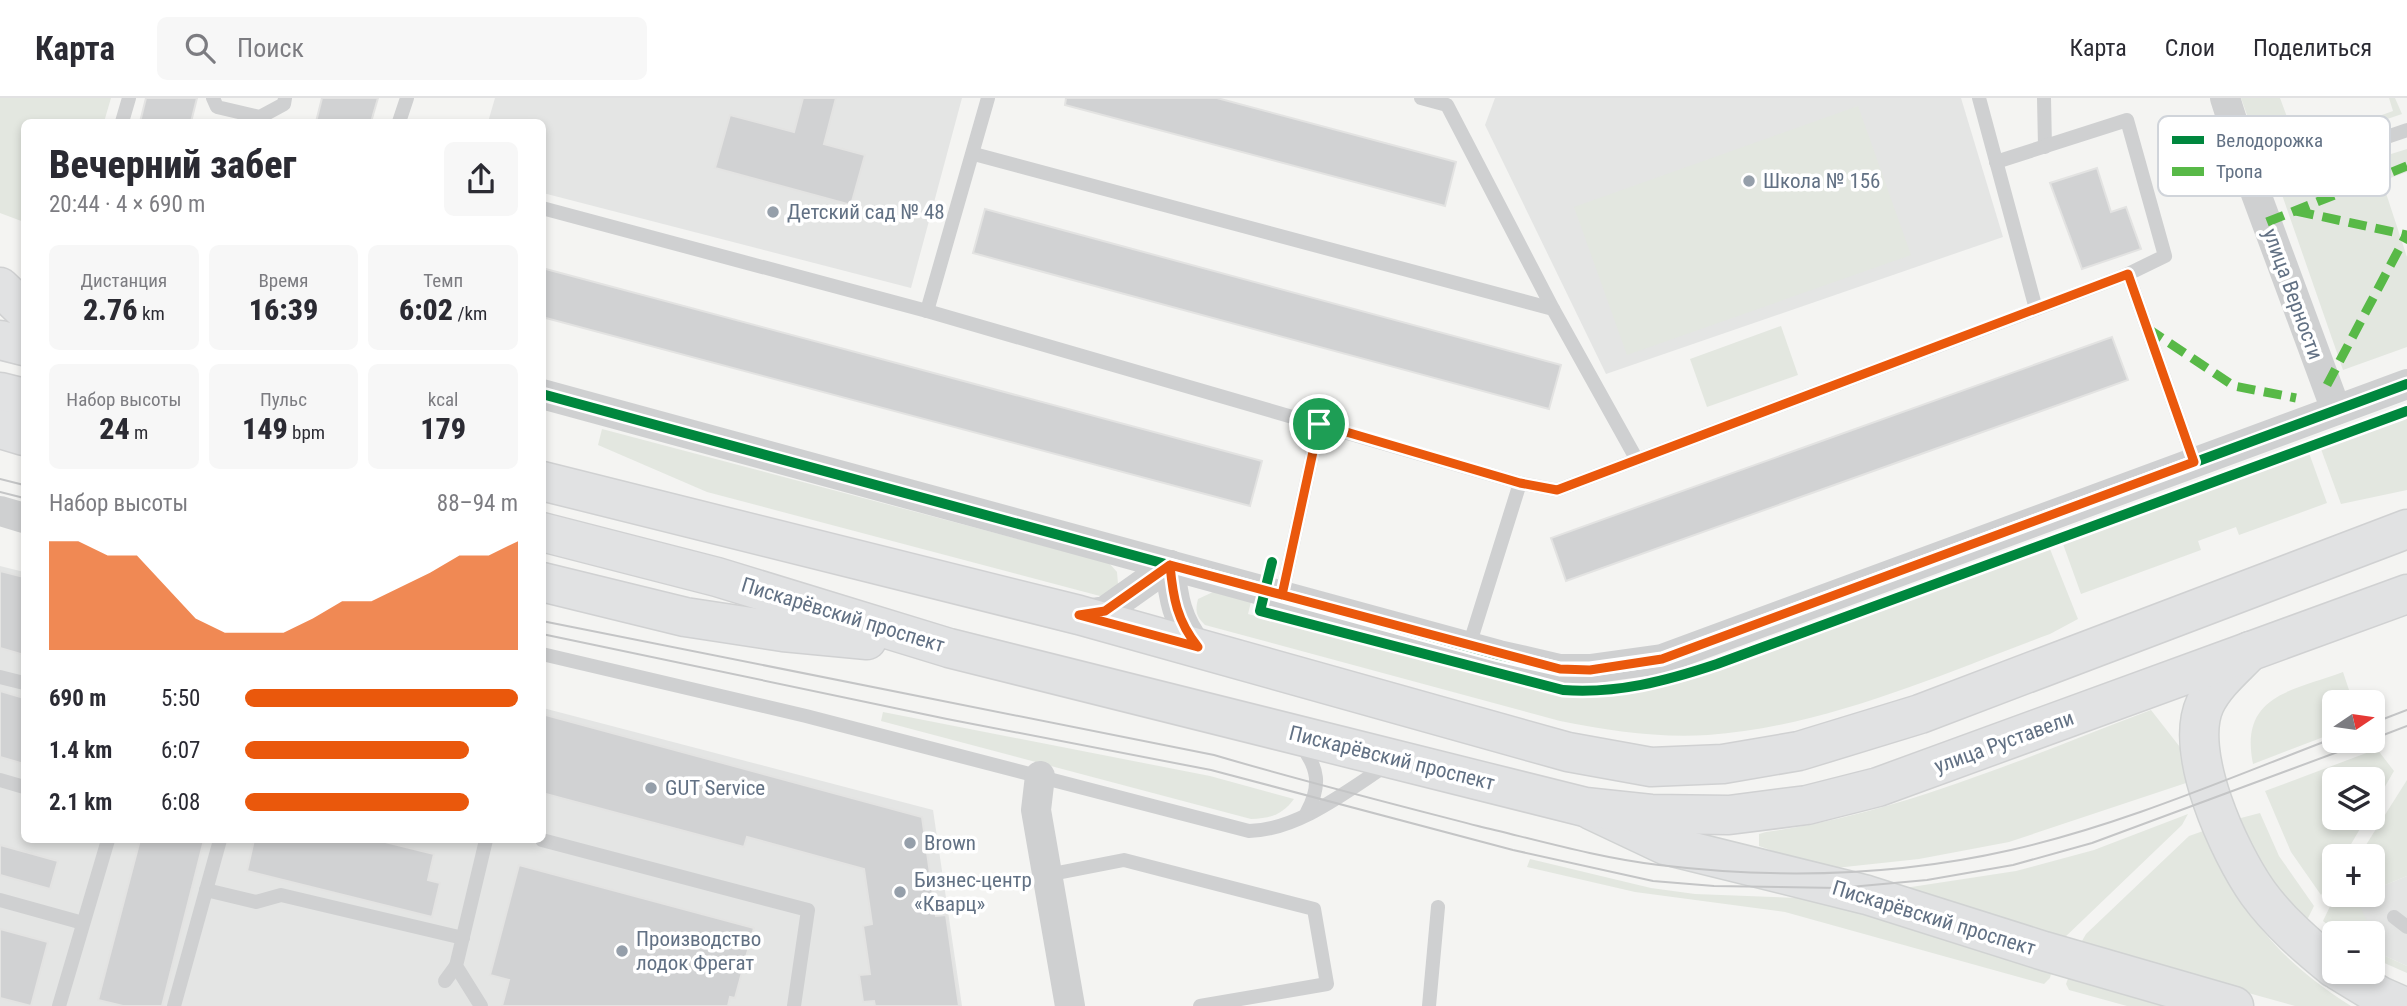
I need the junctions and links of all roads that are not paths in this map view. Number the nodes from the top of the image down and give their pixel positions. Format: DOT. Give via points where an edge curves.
graph roads {
  1 [pos="129,98"];
  2 [pos="213,98"];
  3 [pos="285,98"];
  4 [pos="407,98"];
  5 [pos="988,98"];
  6 [pos="1421,98"];
  7 [pos="1979,98"];
  8 [pos="2044,98"];
  9 [pos="2225,98"];
  10 [pos="2231,116"];
  11 [pos="123,119"];
  12 [pos="400,119"];
  13 [pos="2407,130"];
  14 [pos="2390,136"];
  15 [pos="2045,147"];
  16 [pos="974,154"];
  17 [pos="1996,162"];
  18 [pos="2257,196"];
  19 [pos="546,209"];
  20 [pos="2128,274"];
  21 [pos="0,287"];
  22 [pos="21,307"];
  23 [pos="1553,309"];
  24 [pos="2036,309"];
  25 [pos="927,311"];
  26 [pos="0,340"];
  27 [pos="21,345"];
  28 [pos="2407,384"];
  29 [pos="0,392"];
  30 [pos="546,395"];
  31 [pos="21,397"];
  32 [pos="2336,410"];
  33 [pos="1319,424"];
  34 [pos="0,429"];
  35 [pos="21,435"];
  36 [pos="1637,460"];
  37 [pos="2194,462"];
  38 [pos="546,482"];
  39 [pos="1520,483"];
  40 [pos="0,512"];
  41 [pos="21,517"];
  42 [pos="2407,528"];
  43 [pos="546,533"];
  44 [pos="1170,565"];
  45 [pos="546,583"];
  46 [pos="2407,594"];
  47 [pos="1282,595"];
  48 [pos="1079,615"];
  49 [pos="1469,646"];
  50 [pos="1198,647"];
  51 [pos="949,648"];
  52 [pos="2250,651"];
  53 [pos="546,655"];
  54 [pos="0,677"];
  55 [pos="21,682"];
  56 [pos="1290,731"];
  57 [pos="1397,759"];
  58 [pos="1040,776"];
  59 [pos="0,780"];
  60 [pos="21,786"];
  61 [pos="1585,807"];
  62 [pos="1307,812"];
  63 [pos="546,840"];
  64 [pos="106,843"];
  65 [pos="219,843"];
  66 [pos="485,843"];
  67 [pos="1047,876"];
  68 [pos="206,890"];
  69 [pos="0,900"];
  70 [pos="1438,907"];
  71 [pos="2393,918"];
  72 [pos="83,923"];
  73 [pos="2407,927"];
  74 [pos="463,937"];
  75 [pos="2322,958"];
  76 [pos="456,966"];
  77 [pos="445,981"];
  78 [pos="2362,984"];
  79 [pos="59,1006"];
  80 [pos="174,1006"];
  81 [pos="481,1006"];
  82 [pos="794,1006"];
  83 [pos="1070,1006"];
  84 [pos="1200,1006"];
  85 [pos="1429,1006"];
  86 [pos="2234,1006"];
  87 [pos="2402,1006"];
  1 -- 11 [label="lane"];
  2 -- 3 [label="lane" via="217,107 260,117 284,104"];
  4 -- 12 [label="lane"];
  5 -- 16 [label="lane"];
  6 -- 23 [label="lane" via="1447,105"];
  7 -- 17 [label="lane"];
  8 -- 15 [label="lane"];
  9 -- 10 [label="street, улица Верности"];
  13 -- 14 [label="lane"];
  15 -- 17 [label="lane"];
  15 -- 20 [label="lane" via="2127,120 2165,256"];
  16 -- 23 [label="lane"];
  16 -- 25 [label="lane"];
  17 -- 24 [label="lane"];
  18 -- 32 [label="street, улица Верности"];
  19 -- 25 [label="lane"];
  20 -- 24 [label="lane"];
  20 -- 37 [label="lane"];
  21 -- 22 [label="main road"];
  23 -- 36 [label="lane"];
  24 -- 36 [label="lane"];
  25 -- 33 [label="lane"];
  26 -- 27 [label="main road"];
  28 -- 32 [label="street"];
  29 -- 31 [label="main road"];
  30 -- 44 [label="street"];
  32 -- 37 [label="street"];
  33 -- 39 [label="lane"];
  33 -- 47 [label="lane"];
  34 -- 35 [label="main road"];
  36 -- 39 [label="lane" via="1557,490"];
  37 -- 49 [label="street" via="1662,659 1590,670 1560,669"];
  38 -- 48 [label="main road"];
  39 -- 49 [label="lane"];
  40 -- 41 [label="street"];
  42 -- 50 [label="main road" via="1908,718 1799,751 1723,764 1651,766 1568,752"];
  43 -- 51 [label="main road, Пискарёвский проспект" via="717,577"];
  44 -- 47 [label="street"];
  44 -- 48 [label="street" via="1105,611"];
  44 -- 50 [label="street" via="1183,628"];
  45 -- 51 [label="main road" via="685,617"];
  46 -- 52 [label="main road, улица Руставели"];
  47 -- 49 [label="street"];
  48 -- 50 [label="main road"];
  51 -- 56 [label="main road, Пискарёвский проспект"];
  52 -- 61 [label="main road, улица Руставели" via="1889,783 1807,805 1729,815"];
  52 -- 75 [label="main road" via="2206,704 2198,754 2213,800 2258,893"];
  53 -- 58 [label="lane"];
  54 -- 55 [label="lane"];
  56 -- 57 [label="main road, Пискарёвский проспект"];
  56 -- 62 [label="lane" via="1317,772 1315,798"];
  57 -- 61 [label="main road, Пискарёвский проспект"];
  57 -- 62 [label="lane"];
  58 -- 62 [label="lane" via="1249,831 1290,824"];
  58 -- 67 [label="street" via="1036,810"];
  59 -- 60 [label="lane"];
  61 -- 86 [label="main road, Пискарёвский проспект" via="1665,845 1867,895"];
  63 -- 82 [label="lane" via="808,909"];
  64 -- 72 [label="lane"];
  65 -- 68 [label="lane"];
  66 -- 74 [label="lane"];
  67 -- 83 [label="street"];
  67 -- 84 [label="lane" via="1124,860 1314,909 1327,984"];
  68 -- 74 [label="lane" via="256,902 281,895"];
  68 -- 80 [label="lane"];
  69 -- 72 [label="lane"];
  70 -- 85 [label="lane"];
  71 -- 73 [label="lane"];
  72 -- 79 [label="lane"];
  74 -- 76 [label="lane"];
  76 -- 77 [label="lane"];
  76 -- 81 [label="lane"];
  78 -- 87 [label="main road"];
}
